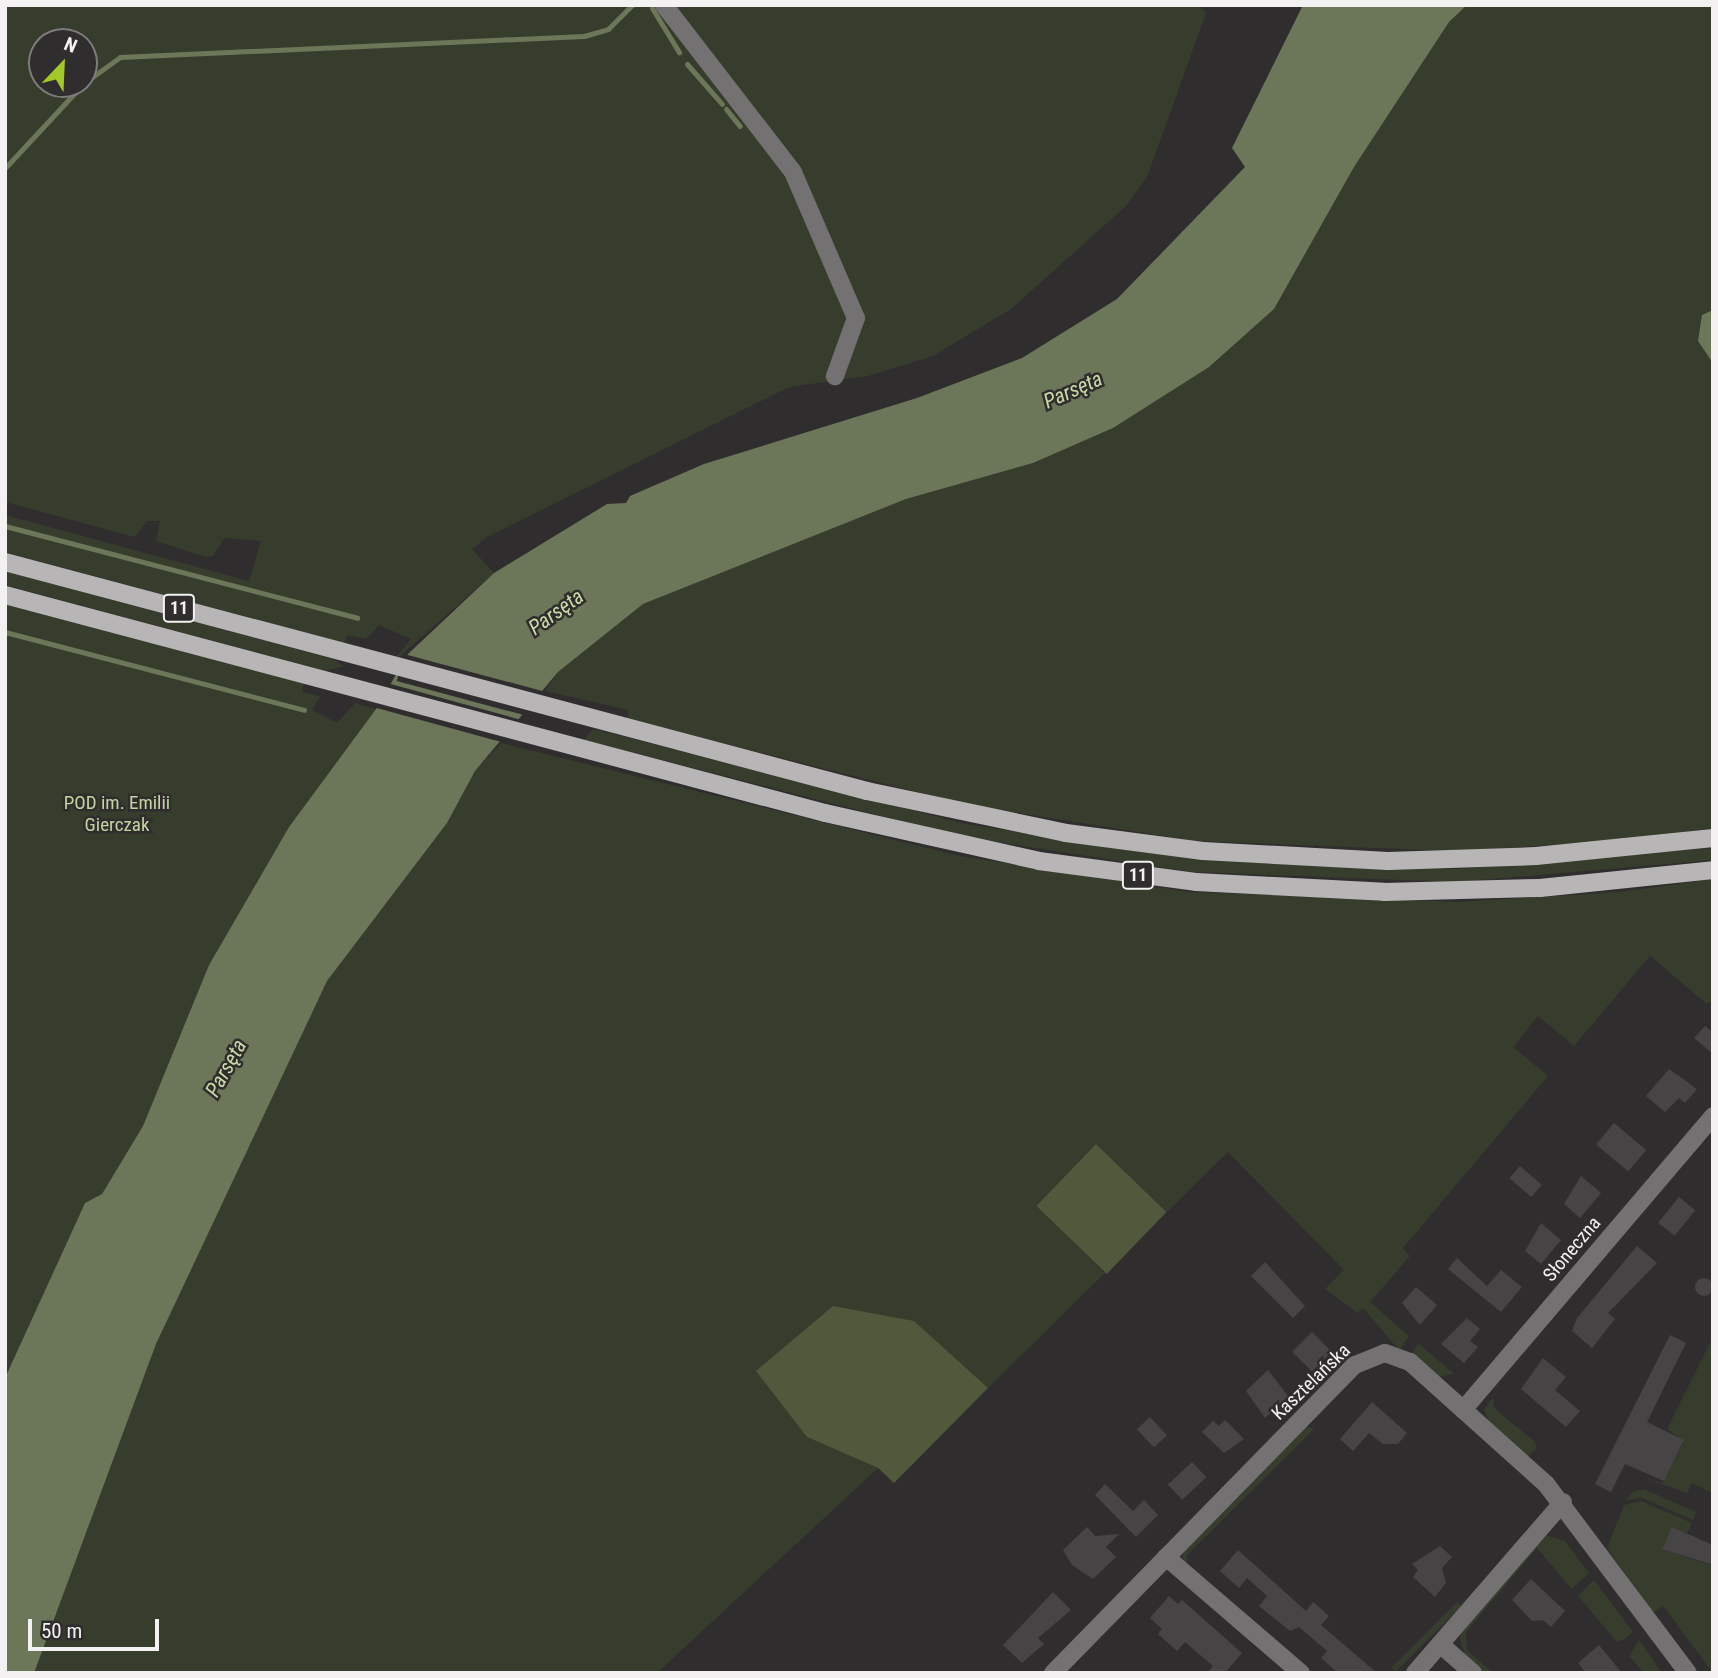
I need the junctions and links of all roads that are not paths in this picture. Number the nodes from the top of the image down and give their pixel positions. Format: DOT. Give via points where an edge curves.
graph roads {
  1 [pos="664,5"];
  2 [pos="835,376"];
  3 [pos="5,562"];
  4 [pos="5,594"];
  5 [pos="1713,838"];
  6 [pos="1713,870"];
  7 [pos="1713,1116"];
  8 [pos="1463,1410"];
  9 [pos="1563,1502"];
  10 [pos="1166,1558"];
  11 [pos="1440,1644"];
  12 [pos="1053,1673"];
  13 [pos="1301,1673"];
  14 [pos="1415,1673"];
  15 [pos="1474,1673"];
  16 [pos="1688,1673"];
  1 -- 2 [label="street" via="793,172 856,318"];
  3 -- 5 [label="main road, 11" via="961,813 1203,851 1445,860 1593,852"];
  4 -- 6 [label="main road, 11" via="929,839 1167,879 1327,891 1456,892"];
  7 -- 8 [label="street, Słoneczna"];
  8 -- 9 [label="street, Kasztelańska"];
  8 -- 10 [label="street, Kasztelańska" via="1402,1357 1385,1353 1362,1360"];
  9 -- 11 [label="street"];
  9 -- 16 [label="street, Kasztelańska"];
  10 -- 12 [label="street, Kasztelańska"];
  10 -- 13 [label="street"];
  11 -- 14 [label="street"];
  11 -- 15 [label="street"];
}
